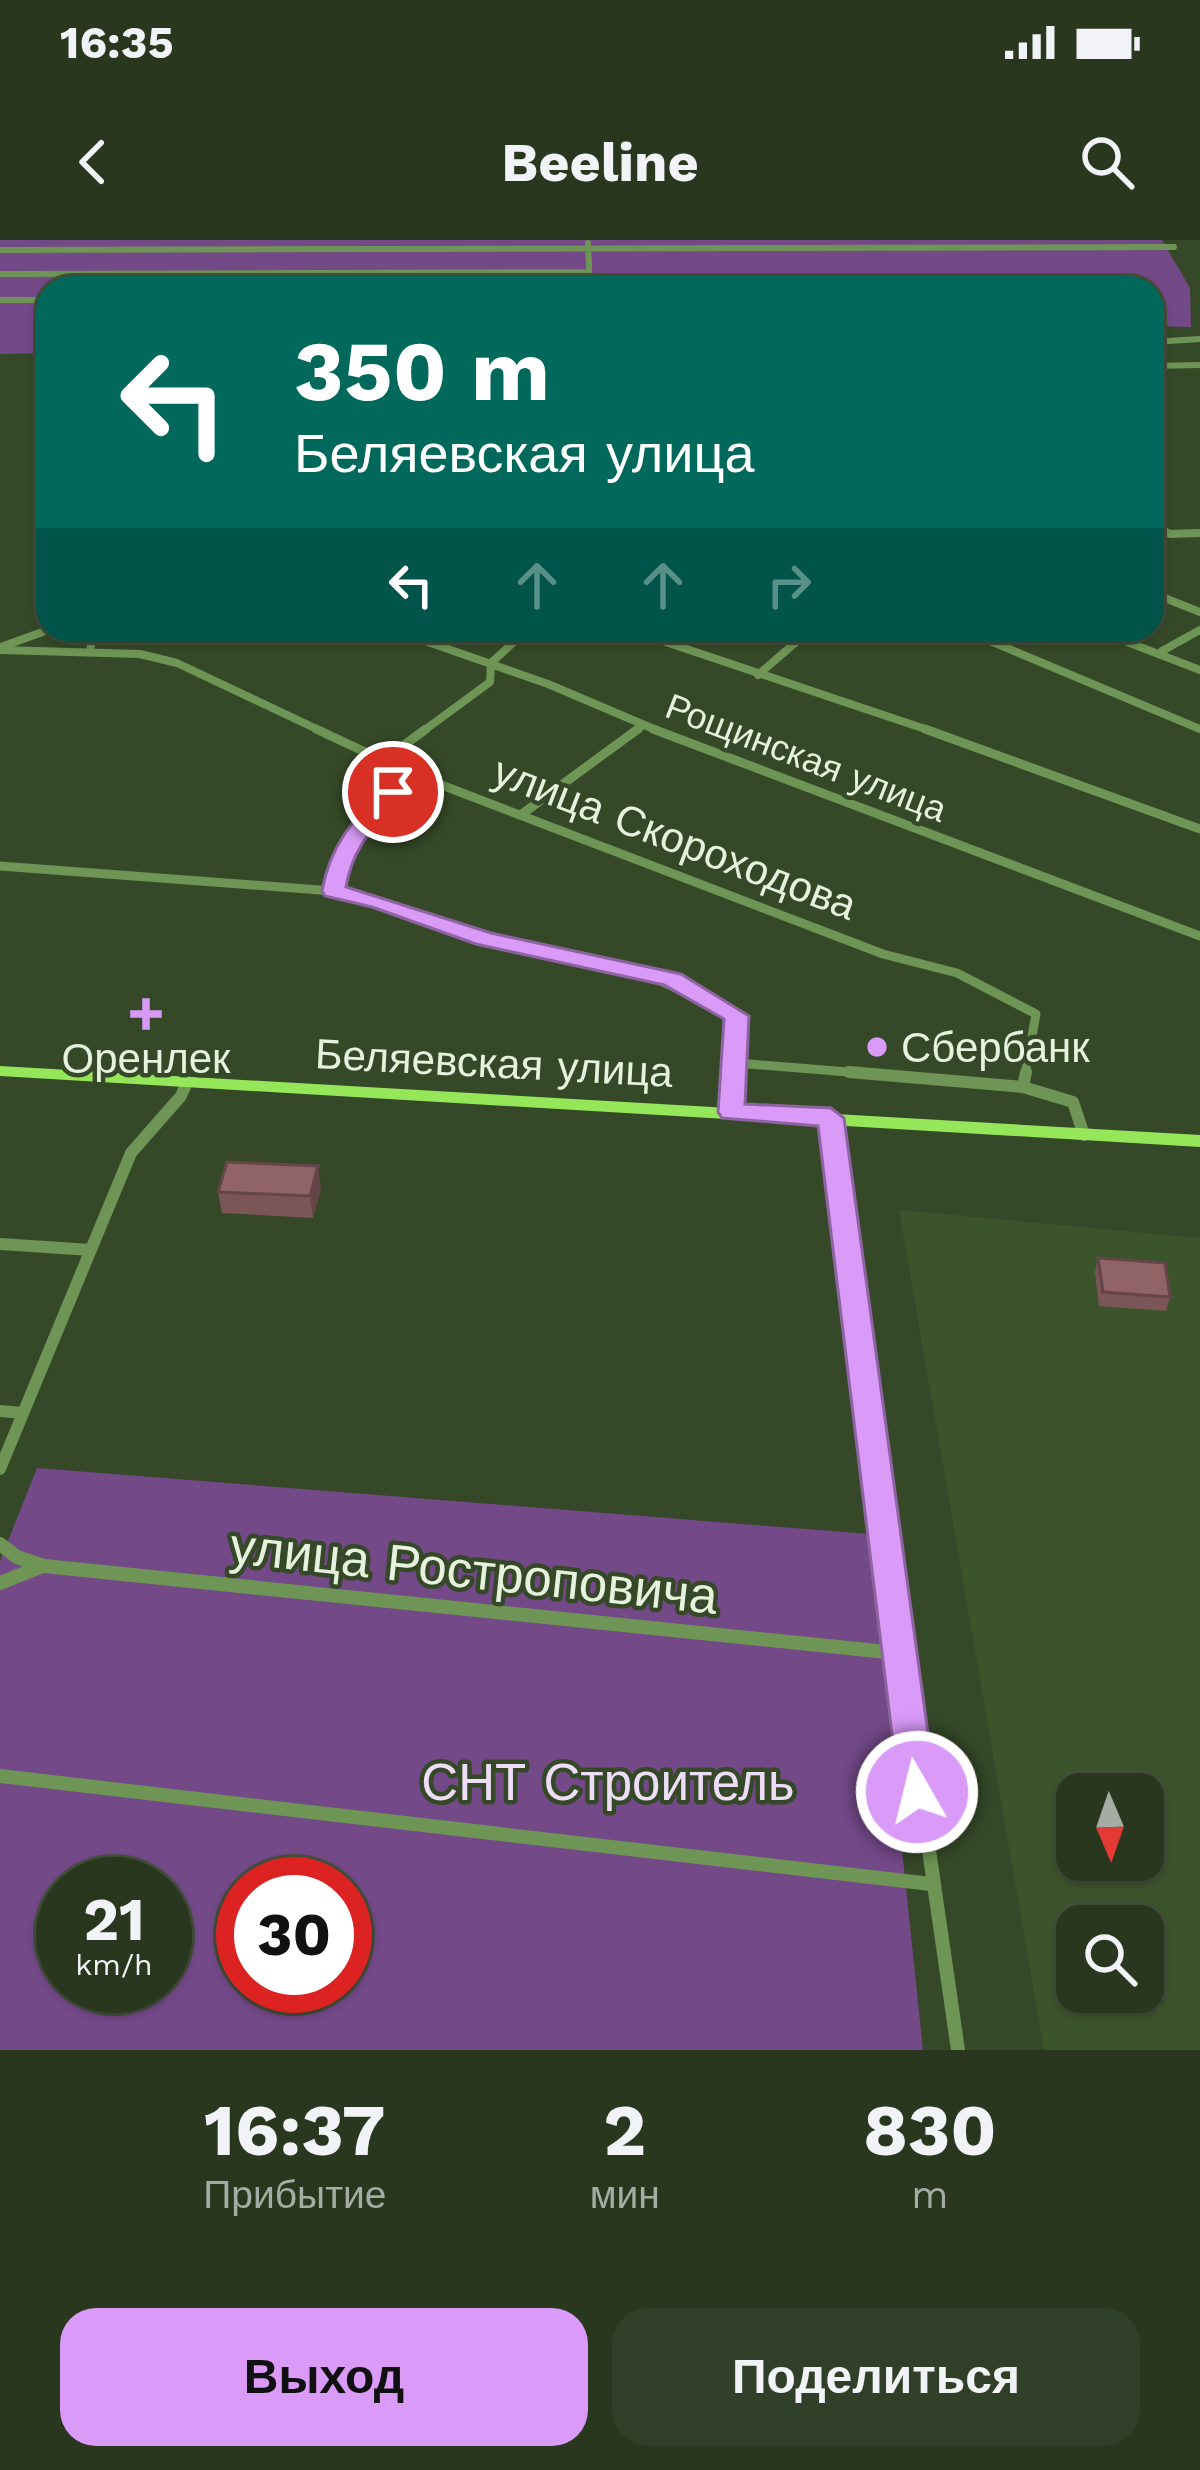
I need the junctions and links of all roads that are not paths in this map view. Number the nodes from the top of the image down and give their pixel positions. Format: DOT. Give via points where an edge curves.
graph roads {
  1 [pos="588,244"];
  2 [pos="1174,247"];
  3 [pos="0,250"];
  4 [pos="587,272"];
  5 [pos="0,274"];
  6 [pos="588,276"];
  7 [pos="0,300"];
  8 [pos="36,300"];
  9 [pos="1200,339"];
  10 [pos="1164,340"];
  11 [pos="1200,365"];
  12 [pos="1164,366"];
  13 [pos="1164,531"];
  14 [pos="1200,533"];
  15 [pos="1164,598"];
  16 [pos="1200,612"];
  17 [pos="1200,631"];
  18 [pos="36,635"];
  19 [pos="91,642"];
  20 [pos="429,642"];
  21 [pos="513,642"];
  22 [pos="664,642"];
  23 [pos="796,642"];
  24 [pos="993,642"];
  25 [pos="1125,642"];
  26 [pos="0,649"];
  27 [pos="1162,651"];
  28 [pos="90,652"];
  29 [pos="491,663"];
  30 [pos="1200,670"];
  31 [pos="758,675"];
  32 [pos="643,725"];
  33 [pos="1200,729"];
  34 [pos="385,759"];
  35 [pos="410,773"];
  36 [pos="522,814"];
  37 [pos="1200,829"];
  38 [pos="0,866"];
  39 [pos="333,891"];
  40 [pos="1200,936"];
  41 [pos="737,1063"];
  42 [pos="0,1071"];
  43 [pos="187,1082"];
  44 [pos="1023,1087"];
  45 [pos="732,1112"];
  46 [pos="831,1118"];
  47 [pos="1084,1136"];
  48 [pos="1200,1141"];
  49 [pos="0,1244"];
  50 [pos="91,1250"];
  51 [pos="0,1411"];
  52 [pos="23,1413"];
  53 [pos="0,1469"];
  54 [pos="0,1544"];
  55 [pos="44,1566"];
  56 [pos="0,1583"];
  57 [pos="897,1653"];
  58 [pos="0,1776"];
  59 [pos="931,1884"];
  60 [pos="958,2050"];
  1 -- 2 [label="street"];
  1 -- 3 [label="street"];
  1 -- 4 [label="street"];
  4 -- 5 [label="street"];
  4 -- 6 [label="street"];
  7 -- 8 [label="street"];
  9 -- 10 [label="street"];
  11 -- 12 [label="street"];
  13 -- 14 [label="street"];
  15 -- 16 [label="street"];
  17 -- 27 [label="street"];
  18 -- 26 [label="street"];
  19 -- 28 [label="street"];
  20 -- 29 [label="street, Рощинская улица"];
  21 -- 29 [label="street"];
  22 -- 31 [label="street"];
  23 -- 31 [label="street"];
  24 -- 33 [label="street"];
  25 -- 27 [label="street"];
  26 -- 28 [label="street, улица Скороходова"];
  27 -- 30 [label="street"];
  28 -- 34 [label="street, улица Скороходова" via="177,663"];
  29 -- 32 [label="street, Рощинская улица"];
  29 -- 34 [label="street" via="490,682"];
  31 -- 37 [label="street"];
  32 -- 36 [label="street"];
  32 -- 40 [label="street, Рощинская улица"];
  34 -- 35 [label="street, улица Скороходова"];
  35 -- 36 [label="street, улица Скороходова"];
  35 -- 39 [label="street" via="357,828"];
  36 -- 44 [label="street, улица Скороходова" via="884,954 957,973 1036,1014"];
  38 -- 39 [label="street"];
  39 -- 41 [label="street" via="484,938 672,980 736,1016"];
  41 -- 44 [label="street"];
  41 -- 45 [label="street"];
  42 -- 43 [label="main road, Беляевская улица"];
  43 -- 45 [label="main road, Беляевская улица"];
  43 -- 50 [label="street" via="131,1153"];
  44 -- 47 [label="street" via="1073,1102"];
  45 -- 46 [label="main road, Беляевская улица"];
  46 -- 47 [label="main road, Беляевская улица"];
  46 -- 57 [label="street"];
  47 -- 48 [label="main road, Беляевская улица"];
  49 -- 50 [label="street"];
  50 -- 52 [label="street"];
  51 -- 52 [label="street"];
  52 -- 53 [label="street"];
  54 -- 55 [label="street"];
  55 -- 56 [label="street"];
  55 -- 57 [label="street, улица Ростроповича"];
  57 -- 59 [label="street"];
  58 -- 59 [label="street"];
  59 -- 60 [label="street"];
}
